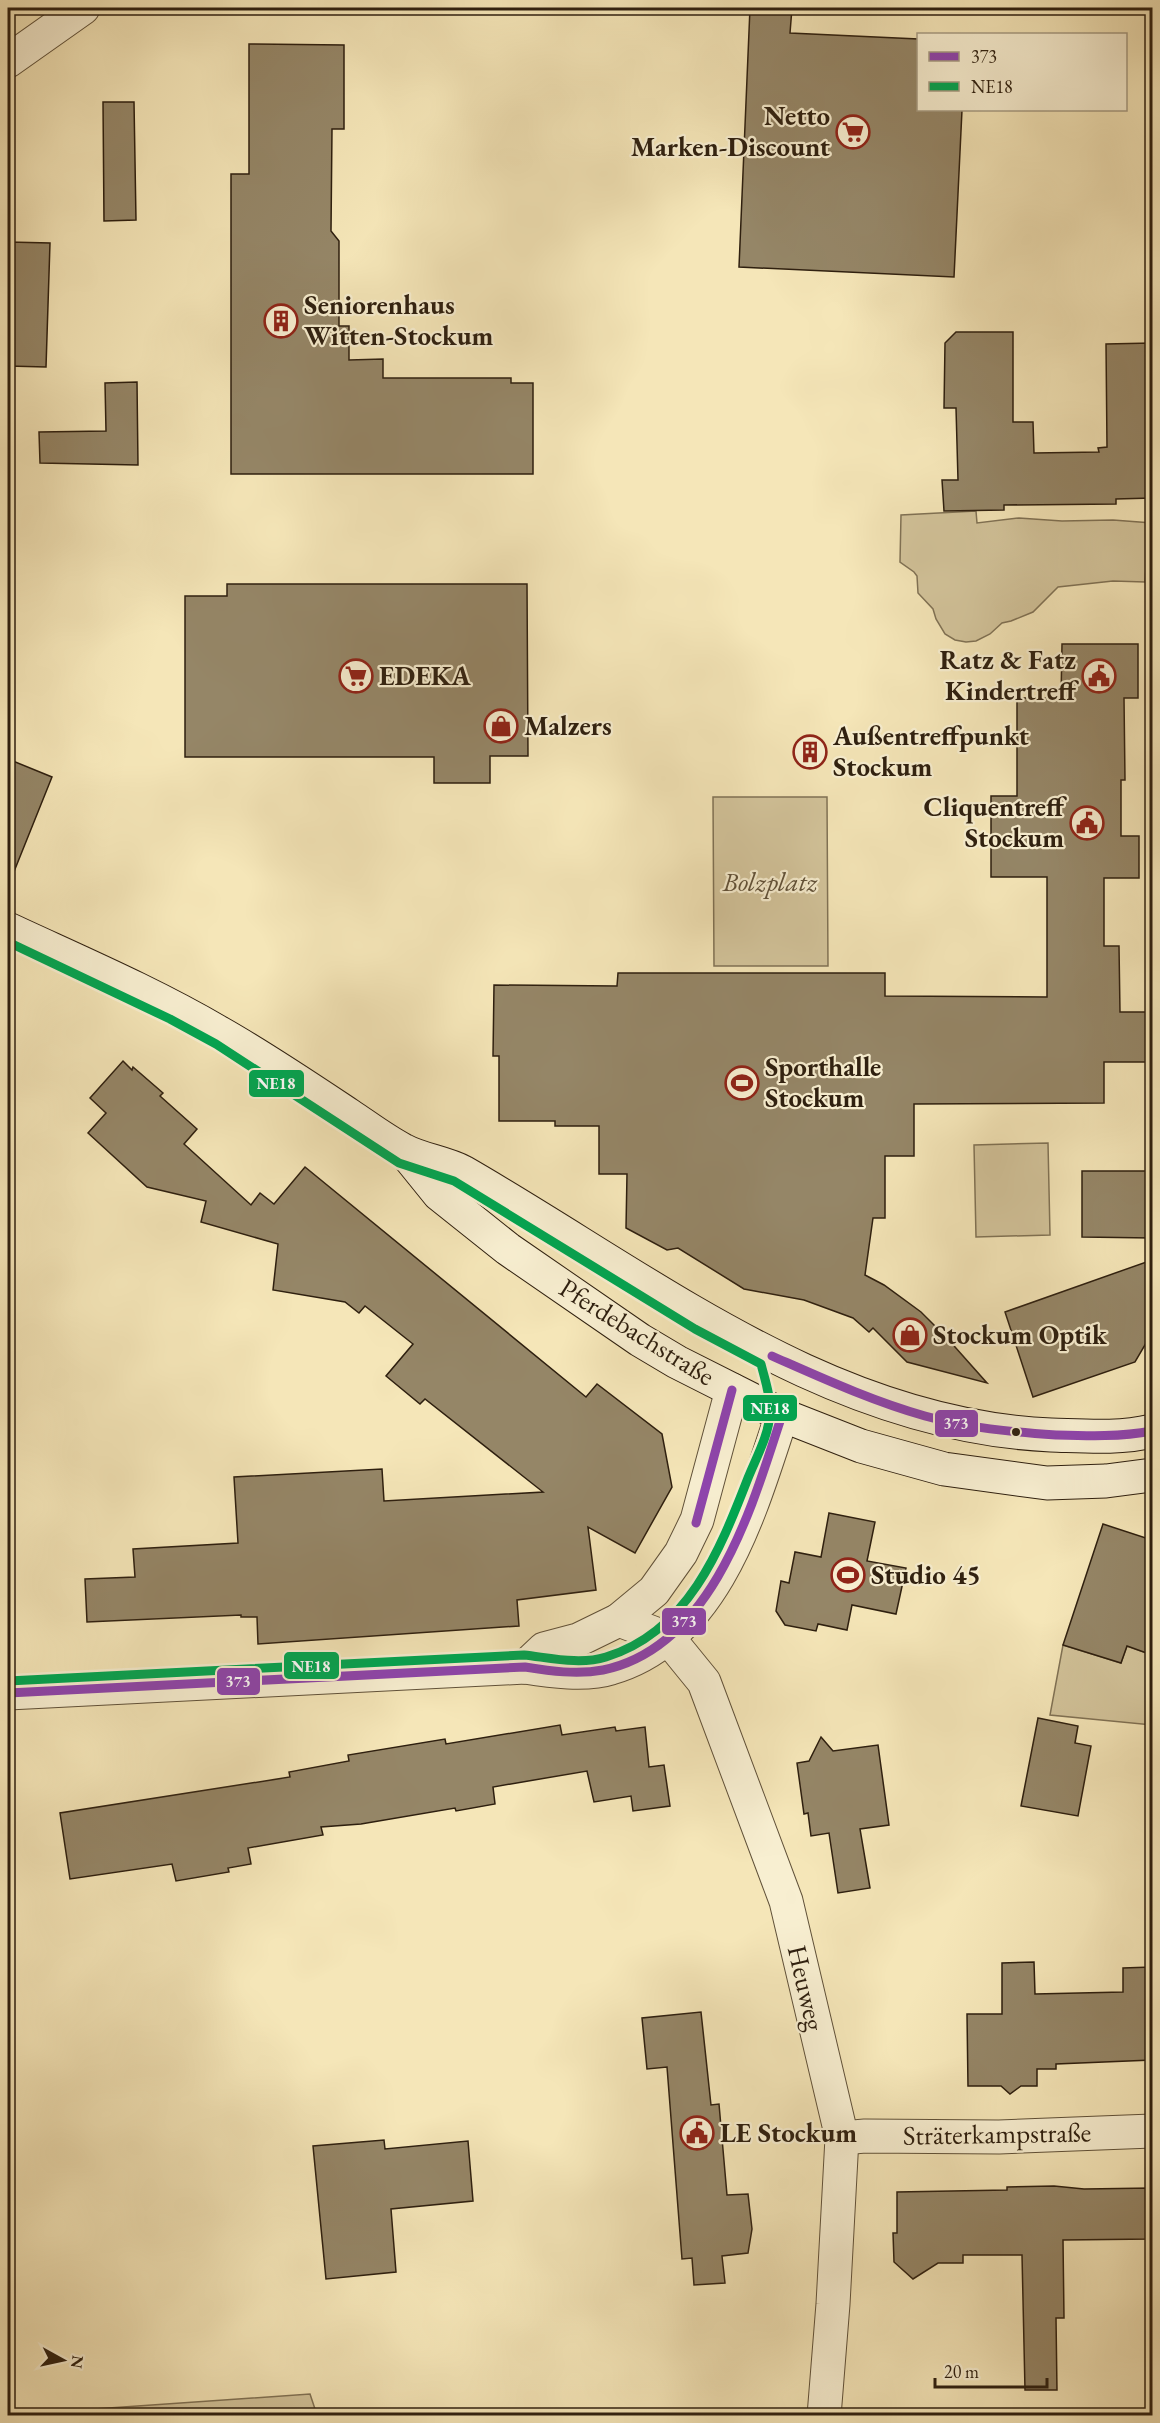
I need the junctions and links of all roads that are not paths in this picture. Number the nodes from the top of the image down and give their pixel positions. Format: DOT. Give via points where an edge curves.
graph roads {
  1 [pos="82,8"];
  2 [pos="8,62"];
  3 [pos="8,929"];
  4 [pos="405,1152"];
  5 [pos="772,1356"];
  6 [pos="732,1390"];
  7 [pos="782,1415"];
  8 [pos="1152,1431"];
  9 [pos="1152,1475"];
  10 [pos="619,1620"];
  11 [pos="669,1638"];
  12 [pos="525,1667"];
  13 [pos="8,1693"];
  14 [pos="1152,2131"];
  15 [pos="842,2138"];
  16 [pos="824,2415"];
  1 -- 2 [label="street"];
  3 -- 4 [label="street, Pferdebachstraße" via="222,1034"];
  4 -- 5 [label="street, Pferdebachstraße" via="459,1170 701,1319"];
  4 -- 6 [label="street, Pferdebachstraße" via="439,1194 508,1249 640,1340"];
  5 -- 6 [label="street"];
  5 -- 7 [label="street"];
  5 -- 8 [label="street, Pferdebachstraße" via="894,1406 989,1429 1085,1436 1131,1436"];
  6 -- 7 [label="street, Pferdebachstraße"];
  6 -- 10 [label="street" via="697,1520 681,1553 654,1591"];
  7 -- 9 [label="street, Pferdebachstraße" via="861,1446 955,1471 1047,1483"];
  7 -- 11 [label="street" via="743,1529 729,1558"];
  10 -- 11 [label="street"];
  10 -- 12 [label="street" via="579,1640 544,1649"];
  11 -- 12 [label="street" via="610,1669 558,1673"];
  11 -- 15 [label="street, Heuweg" via="704,1682 786,1901"];
  12 -- 13 [label="street"];
  14 -- 15 [label="street, Sträterkampstraße"];
  15 -- 16 [label="street, Heuweg"];
}
